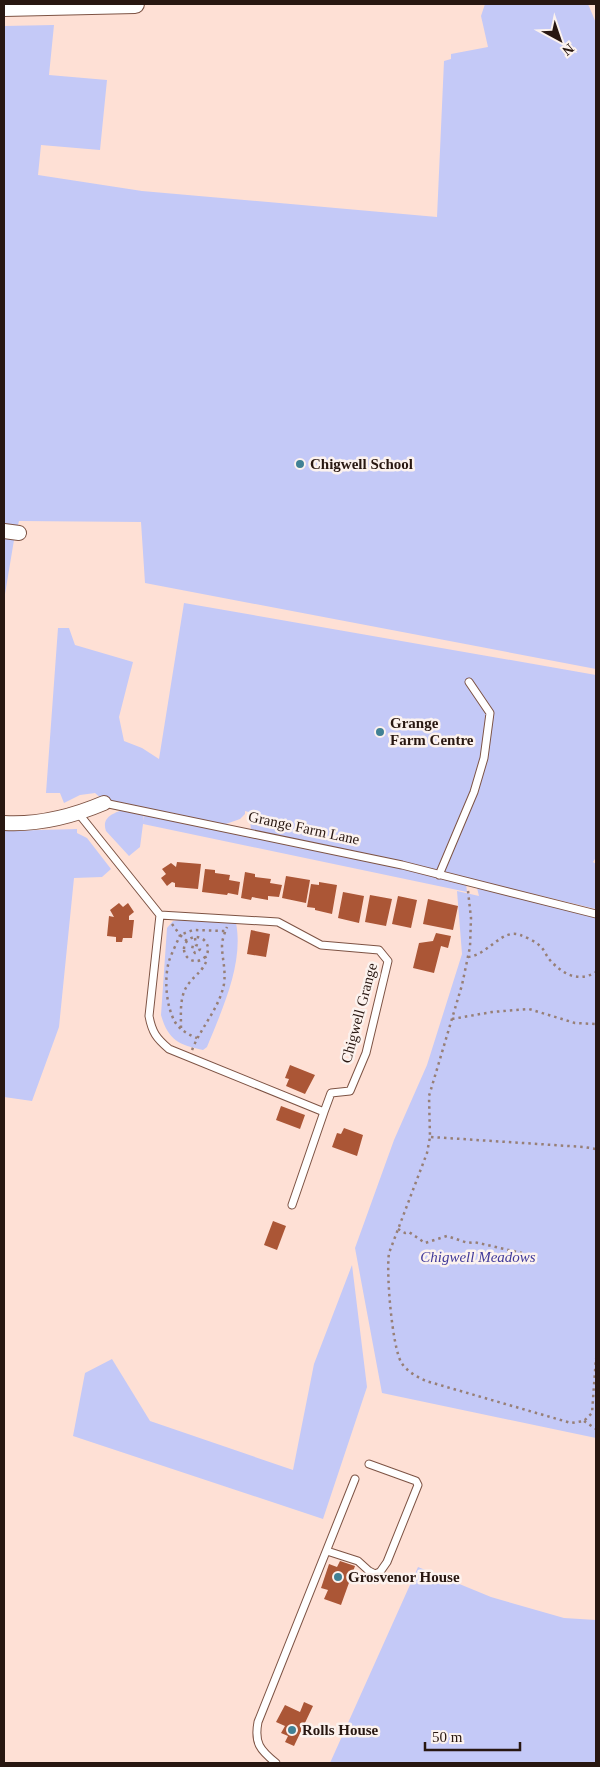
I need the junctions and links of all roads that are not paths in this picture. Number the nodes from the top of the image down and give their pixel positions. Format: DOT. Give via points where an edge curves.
graph roads {
  1 [pos="135,4"];
  2 [pos="4,7"];
  3 [pos="4,531"];
  4 [pos="19,532"];
  5 [pos="469,682"];
  6 [pos="104,803"];
  7 [pos="79,814"];
  8 [pos="4,822"];
  9 [pos="439,875"];
  10 [pos="596,914"];
  11 [pos="160,915"];
  12 [pos="324,1112"];
  13 [pos="292,1205"];
  14 [pos="369,1464"];
  15 [pos="354,1479"];
  16 [pos="327,1551"];
  17 [pos="276,1763"];
  1 -- 2 [label="street"];
  3 -- 4 [label="street"];
  5 -- 9 [label="lane" via="490,713 484,758 474,792"];
  6 -- 7 [label="street, Grange Farm Lane"];
  6 -- 9 [label="lane, Grange Farm Lane"];
  7 -- 8 [label="street, Grange Farm Lane" via="26,824"];
  7 -- 11 [label="lane"];
  9 -- 10 [label="lane, Grange Farm Lane"];
  11 -- 12 [label="lane" via="149,1016 152,1030 160,1041 169,1048"];
  11 -- 12 [label="lane, Chigwell Grange" via="278,922 321,945 379,950 388,961 366,1053 350,1091 331,1093"];
  12 -- 13 [label="lane, Chigwell Grange"];
  14 -- 16 [label="lane" via="416,1481 418,1485 387,1562 375,1574 358,1561"];
  15 -- 16 [label="lane"];
  16 -- 17 [label="lane" via="258,1722 256,1738 266,1755"];
}
